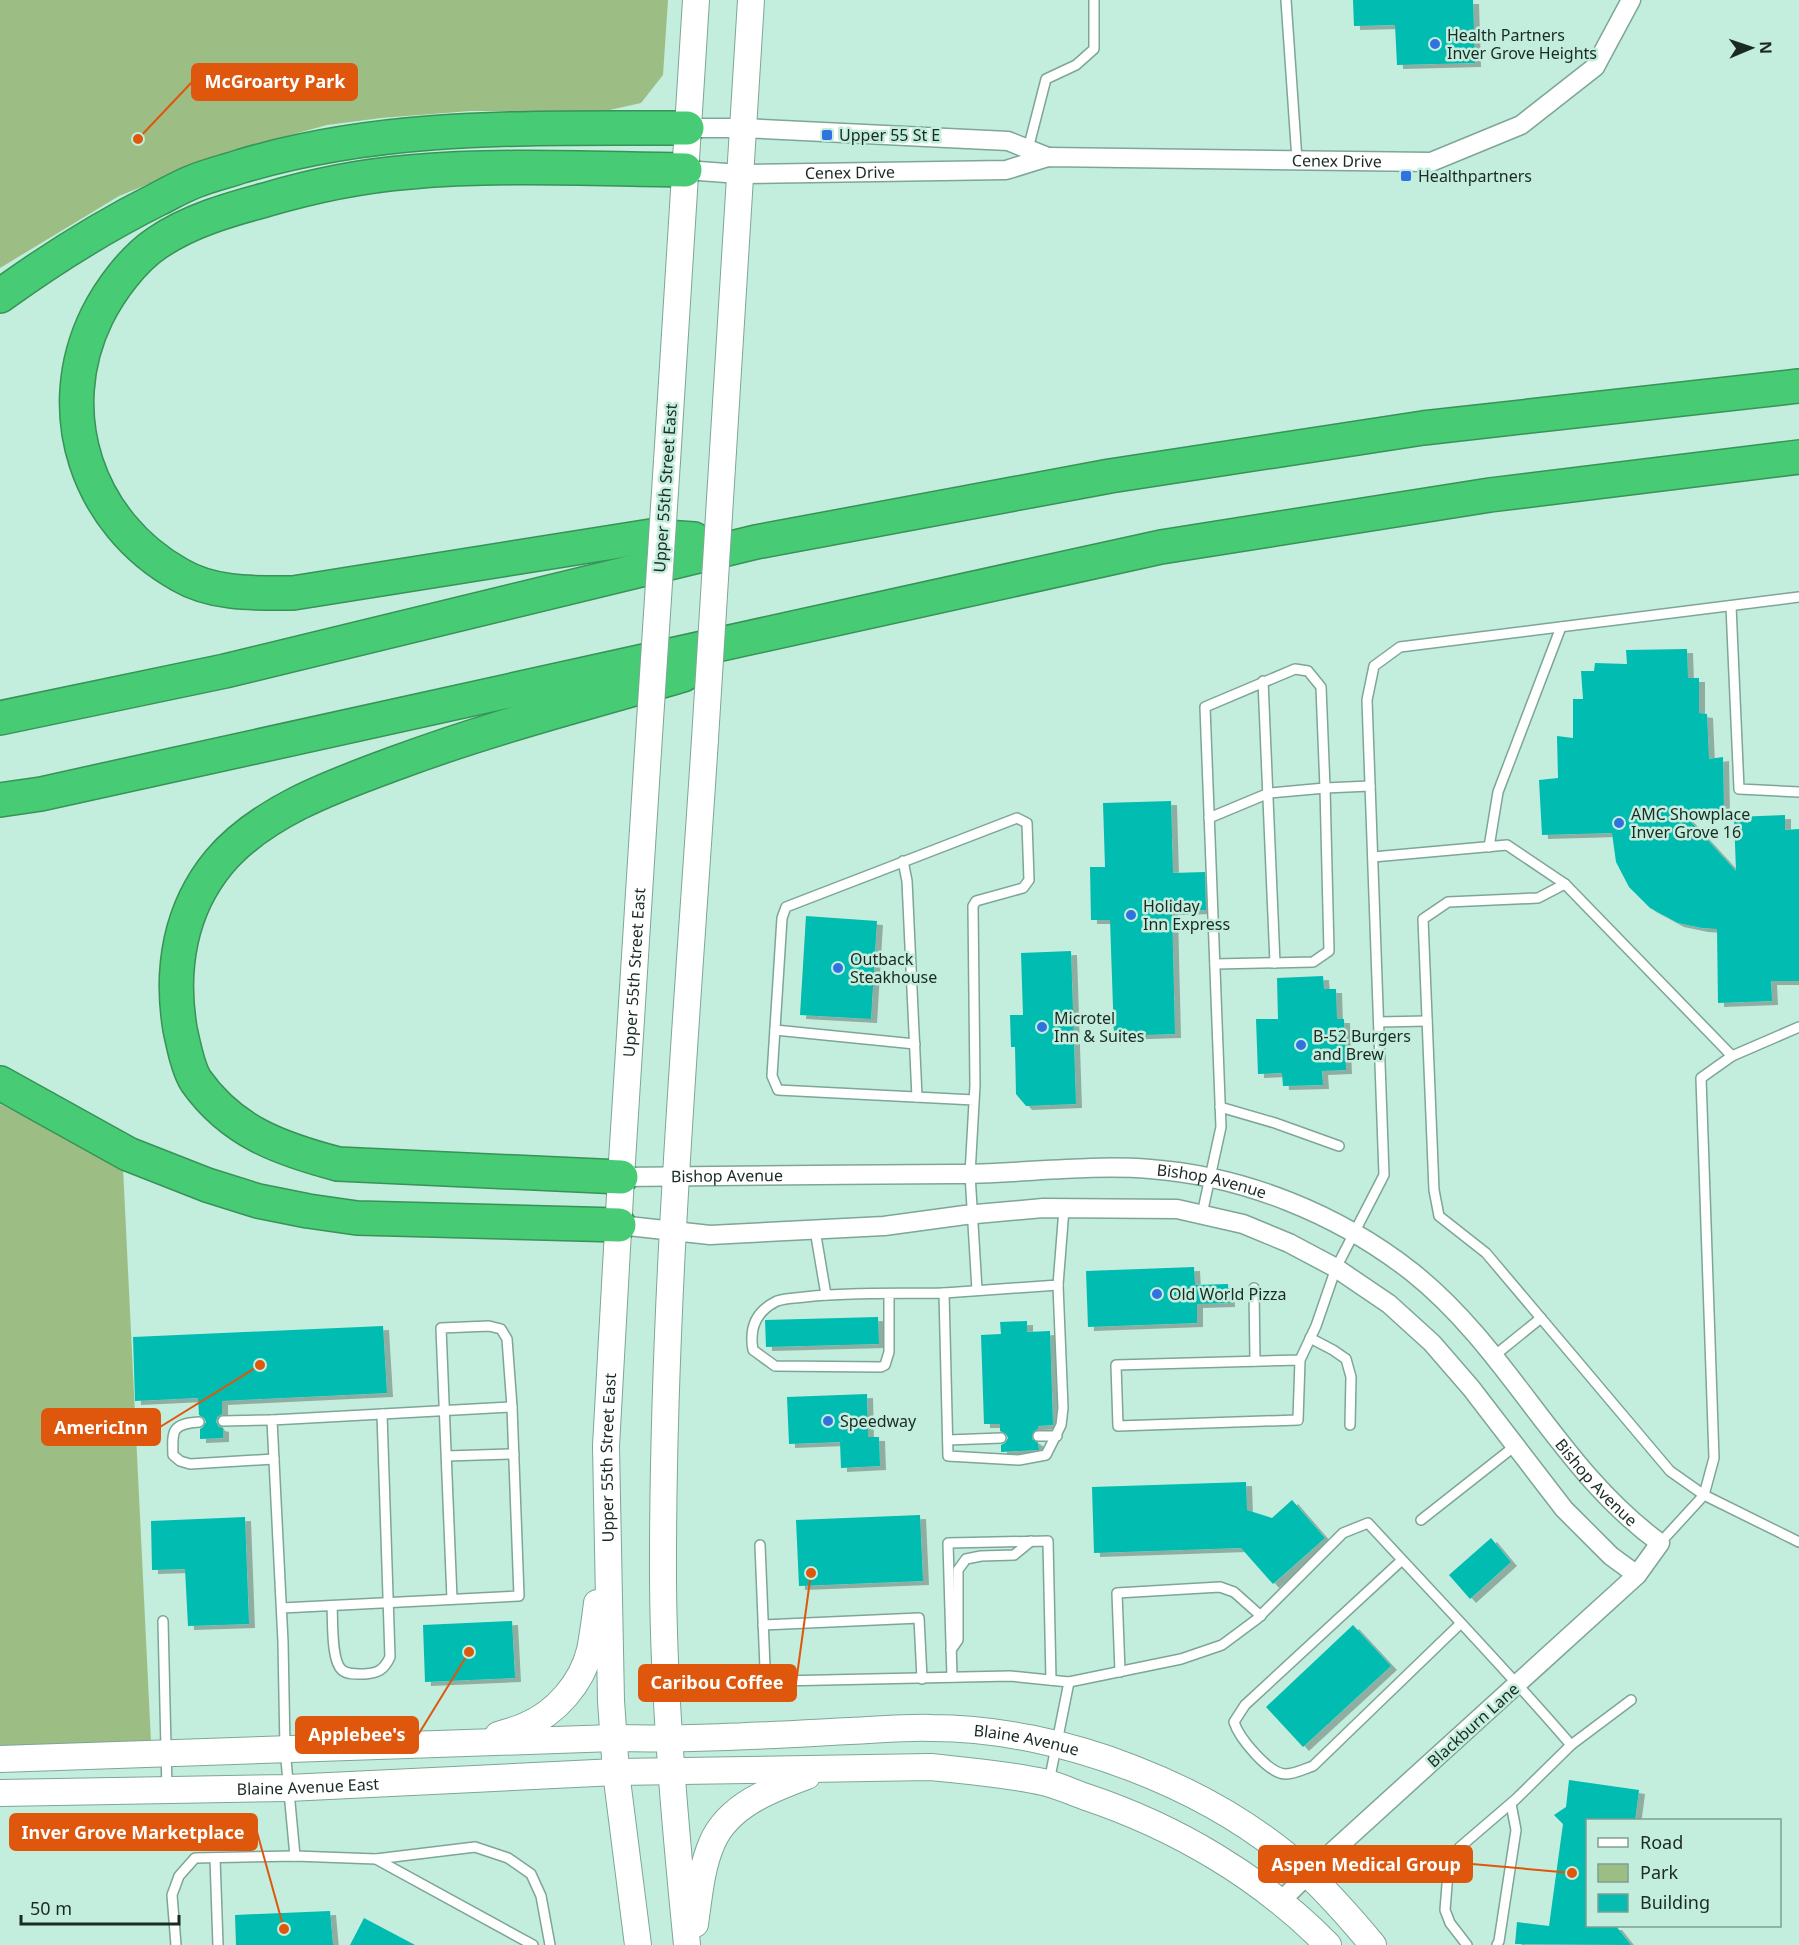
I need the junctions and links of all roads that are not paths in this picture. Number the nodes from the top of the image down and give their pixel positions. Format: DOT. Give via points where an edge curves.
graph roads {
  1 [pos="696,0"];
  2 [pos="751,0"];
  3 [pos="1094,0"];
  4 [pos="1286,0"];
  5 [pos="1631,0"];
  6 [pos="687,128"];
  7 [pos="743,128"];
  8 [pos="1028,149"];
  9 [pos="1048,158"];
  10 [pos="1297,160"];
  11 [pos="685,170"];
  12 [pos="740,174"];
  13 [pos="0,296"];
  14 [pos="1799,386"];
  15 [pos="1799,457"];
  16 [pos="756,542"];
  17 [pos="1799,597"];
  18 [pos="1731,606"];
  19 [pos="844,618"];
  20 [pos="1561,627"];
  21 [pos="1263,681"];
  22 [pos="0,718"];
  23 [pos="1370,786"];
  24 [pos="1325,788"];
  25 [pos="1799,792"];
  26 [pos="1269,793"];
  27 [pos="0,800"];
  28 [pos="1209,818"];
  29 [pos="1489,847"];
  30 [pos="1373,857"];
  31 [pos="903,861"];
  32 [pos="1565,884"];
  33 [pos="1275,963"];
  34 [pos="1215,964"];
  35 [pos="1427,1021"];
  36 [pos="1379,1022"];
  37 [pos="1799,1027"];
  38 [pos="775,1030"];
  39 [pos="915,1044"];
  40 [pos="1732,1056"];
  41 [pos="0,1083"];
  42 [pos="917,1097"];
  43 [pos="974,1100"];
  44 [pos="1220,1107"];
  45 [pos="1339,1146"];
  46 [pos="970,1174"];
  47 [pos="676,1176"];
  48 [pos="621,1177"];
  49 [pos="1209,1178"];
  50 [pos="1064,1209"];
  51 [pos="1202,1214"];
  52 [pos="973,1215"];
  53 [pos="619,1225"];
  54 [pos="815,1230"];
  55 [pos="673,1232"];
  56 [pos="1355,1234"];
  57 [pos="1336,1268"];
  58 [pos="1058,1286"];
  59 [pos="1254,1288"];
  60 [pos="977,1290"];
  61 [pos="944,1293"];
  62 [pos="890,1294"];
  63 [pos="826,1295"];
  64 [pos="1541,1318"];
  65 [pos="1310,1338"];
  66 [pos="1494,1356"];
  67 [pos="1300,1360"];
  68 [pos="1255,1361"];
  69 [pos="512,1407"];
  70 [pos="445,1411"];
  71 [pos="382,1414"];
  72 [pos="272,1420"];
  73 [pos="223,1421"];
  74 [pos="199,1422"];
  75 [pos="1350,1425"];
  76 [pos="1038,1436"];
  77 [pos="1057,1436"];
  78 [pos="1001,1438"];
  79 [pos="948,1440"];
  80 [pos="1515,1446"];
  81 [pos="514,1454"];
  82 [pos="447,1456"];
  83 [pos="274,1459"];
  84 [pos="1704,1495"];
  85 [pos="1421,1520"];
  86 [pos="608,1535"];
  87 [pos="1031,1541"];
  88 [pos="1799,1542"];
  89 [pos="1660,1543"];
  90 [pos="760,1545"];
  91 [pos="1402,1560"];
  92 [pos="1637,1575"];
  93 [pos="452,1599"];
  94 [pos="388,1603"];
  95 [pos="332,1606"];
  96 [pos="282,1608"];
  97 [pos="1261,1616"];
  98 [pos="164,1621"];
  99 [pos="1460,1624"];
  100 [pos="763,1625"];
  101 [pos="951,1651"];
  102 [pos="1120,1672"];
  103 [pos="952,1677"];
  104 [pos="922,1679"];
  105 [pos="1051,1680"];
  106 [pos="1069,1682"];
  107 [pos="1518,1683"];
  108 [pos="1630,1700"];
  109 [pos="614,1738"];
  110 [pos="668,1740"];
  111 [pos="473,1743"];
  112 [pos="1058,1745"];
  113 [pos="1571,1745"];
  114 [pos="285,1749"];
  115 [pos="165,1753"];
  116 [pos="0,1759"];
  117 [pos="826,1769"];
  118 [pos="671,1771"];
  119 [pos="616,1772"];
  120 [pos="1048,1784"];
  121 [pos="288,1788"];
  122 [pos="167,1790"];
  123 [pos="0,1792"];
  124 [pos="1511,1804"];
  125 [pos="295,1856"];
  126 [pos="214,1858"];
  127 [pos="376,1859"];
  128 [pos="1308,1874"];
  129 [pos="1280,1902"];
  130 [pos="176,1945"];
  131 [pos="218,1945"];
  132 [pos="533,1945"];
  133 [pos="550,1945"];
  134 [pos="638,1945"];
  135 [pos="687,1945"];
  136 [pos="693,1945"];
  137 [pos="1328,1945"];
  138 [pos="1373,1945"];
  139 [pos="1467,1945"];
  140 [pos="1497,1945"];
  1 -- 6 [label="street, Upper 55th Street East"];
  2 -- 7 [label="street"];
  3 -- 8 [label="lane" via="1094,49 1077,65 1046,79"];
  4 -- 10 [label="lane"];
  5 -- 10 [label="street, Cenex Drive" via="1594,67 1521,125 1431,162"];
  6 -- 7 [label="street, Cenex Drive"];
  6 -- 11 [label="street, Upper 55th Street East"];
  6 -- 13 [label="highway" via="461,130 343,142 281,155 195,181 119,218 55,256"];
  7 -- 8 [label="street, Cenex Drive" via="1008,141"];
  7 -- 12 [label="street"];
  8 -- 9 [label="street, Cenex Drive"];
  9 -- 10 [label="street, Cenex Drive"];
  9 -- 12 [label="street, Cenex Drive" via="1006,170"];
  11 -- 12 [label="street, Cenex Drive"];
  11 -- 16 [label="highway" via="462,168 409,172 349,179 292,192 190,224 155,244 107,296 86,338 77,379 76,417 86,464 101,499 123,530 149,555 182,577 218,589 293,593 651,537"];
  11 -- 48 [label="street, Upper 55th Street East, bridge"];
  12 -- 47 [label="street, bridge"];
  14 -- 16 [label="highway" via="1423,428 1110,476"];
  15 -- 19 [label="highway" via="1490,495 1161,547"];
  16 -- 22 [label="highway" via="225,671"];
  17 -- 18 [label="lane"];
  18 -- 20 [label="lane"];
  18 -- 25 [label="lane" via="1739,789"];
  19 -- 27 [label="highway"];
  19 -- 48 [label="highway" via="715,666 462,738 343,782 288,809 243,838 219,862 195,897 181,936 177,968 176,1004 183,1041 195,1079 225,1112 257,1136 295,1153 338,1164"];
  20 -- 23 [label="lane" via="1400,647 1374,666 1367,700"];
  20 -- 29 [label="lane" via="1498,792"];
  21 -- 24 [label="lane" via="1295,669 1308,671 1322,687"];
  21 -- 26 [label="lane"];
  21 -- 28 [label="lane" via="1205,707"];
  23 -- 24 [label="lane"];
  23 -- 30 [label="lane"];
  24 -- 26 [label="lane"];
  24 -- 33 [label="lane" via="1329,951 1313,962"];
  26 -- 28 [label="lane"];
  26 -- 33 [label="lane"];
  28 -- 34 [label="lane"];
  29 -- 30 [label="lane"];
  29 -- 32 [label="lane" via="1507,845"];
  30 -- 36 [label="lane"];
  31 -- 38 [label="lane" via="786,907 782,918"];
  31 -- 39 [label="lane"];
  31 -- 43 [label="lane" via="1017,818 1027,824 1029,880 1023,888 976,901 973,906"];
  32 -- 35 [label="lane" via="1538,898 1448,902 1424,919"];
  32 -- 40 [label="lane"];
  33 -- 34 [label="lane"];
  34 -- 44 [label="lane"];
  35 -- 36 [label="lane"];
  35 -- 64 [label="lane" via="1434,1190 1439,1216 1486,1253"];
  36 -- 56 [label="lane" via="1384,1175"];
  37 -- 40 [label="lane"];
  38 -- 39 [label="lane"];
  38 -- 42 [label="lane" via="772,1076 778,1090"];
  39 -- 42 [label="lane"];
  40 -- 84 [label="lane" via="1701,1078 1714,1458"];
  41 -- 53 [label="highway" via="128,1154 258,1201 357,1218"];
  42 -- 43 [label="lane"];
  43 -- 46 [label="lane"];
  44 -- 45 [label="lane"];
  44 -- 49 [label="lane" via="1221,1127"];
  46 -- 47 [label="street, Bishop Avenue"];
  46 -- 49 [label="street, Bishop Avenue" via="1150,1169"];
  46 -- 52 [label="lane"];
  47 -- 48 [label="street, Bishop Avenue"];
  47 -- 55 [label="street"];
  48 -- 53 [label="street, Upper 55th Street East"];
  49 -- 51 [label="lane"];
  49 -- 56 [label="street, Bishop Avenue" via="1313,1211"];
  50 -- 51 [label="street, Bishop Avenue" via="1177,1209"];
  50 -- 52 [label="street, Bishop Avenue"];
  50 -- 58 [label="lane"];
  51 -- 57 [label="street, Bishop Avenue" via="1243,1224"];
  52 -- 54 [label="street, Bishop Avenue"];
  52 -- 60 [label="lane"];
  53 -- 55 [label="street, Bishop Avenue"];
  53 -- 86 [label="street, Upper 55th Street East" via="606,1446"];
  54 -- 55 [label="street, Bishop Avenue"];
  54 -- 63 [label="lane"];
  55 -- 110 [label="street" via="664,1465"];
  56 -- 57 [label="lane"];
  56 -- 66 [label="street, Bishop Avenue" via="1413,1273"];
  57 -- 65 [label="lane"];
  57 -- 80 [label="street, Bishop Avenue" via="1389,1304 1432,1343"];
  58 -- 60 [label="lane"];
  58 -- 77 [label="lane" via="1064,1408"];
  59 -- 68 [label="lane"];
  60 -- 61 [label="lane"];
  61 -- 62 [label="lane"];
  61 -- 79 [label="lane"];
  62 -- 63 [label="lane"];
  62 -- 63 [label="lane" via="889,1352 881,1367 775,1366 753,1350 750,1334 759,1314 778,1300"];
  64 -- 66 [label="lane"];
  64 -- 84 [label="lane" via="1670,1471"];
  65 -- 67 [label="lane"];
  65 -- 75 [label="lane" via="1346,1359 1351,1377"];
  66 -- 89 [label="street, Bishop Avenue" via="1587,1477"];
  67 -- 68 [label="lane"];
  67 -- 68 [label="lane" via="1298,1420 1118,1426 1116,1365"];
  69 -- 70 [label="lane"];
  69 -- 70 [label="lane" via="507,1339 501,1329 441,1328"];
  69 -- 81 [label="lane"];
  70 -- 71 [label="lane"];
  70 -- 82 [label="lane"];
  71 -- 72 [label="lane"];
  71 -- 94 [label="lane"];
  72 -- 73 [label="lane"];
  72 -- 83 [label="lane"];
  74 -- 83 [label="lane" via="182,1423 172,1436 173,1455 180,1461 190,1464"];
  76 -- 77 [label="lane"];
  77 -- 79 [label="lane" via="1046,1455 1031,1459 948,1456"];
  78 -- 79 [label="lane"];
  80 -- 85 [label="lane"];
  80 -- 92 [label="street, Bishop Avenue" via="1587,1533"];
  81 -- 82 [label="lane"];
  81 -- 93 [label="lane" via="519,1596"];
  82 -- 93 [label="lane"];
  83 -- 96 [label="lane"];
  84 -- 88 [label="lane"];
  84 -- 89 [label="lane"];
  86 -- 109 [label="street, Upper 55th Street East"];
  86 -- 111 [label="street" via="590,1651 574,1686 549,1711 526,1726"];
  87 -- 101 [label="lane" via="1014,1555 966,1559 958,1570 958,1640"];
  87 -- 101 [label="lane" via="948,1543"];
  87 -- 105 [label="lane" via="1048,1540"];
  89 -- 92 [label="street, Blackburn Lane"];
  90 -- 100 [label="lane"];
  91 -- 97 [label="lane" via="1368,1523 1343,1533"];
  91 -- 99 [label="lane"];
  91 -- 99 [label="lane" via="1245,1705 1234,1722 1238,1734 1271,1769 1284,1774 1312,1766"];
  92 -- 107 [label="street, Blackburn Lane"];
  93 -- 94 [label="lane"];
  94 -- 95 [label="lane"];
  94 -- 95 [label="lane" via="390,1658 376,1673 350,1674 336,1662"];
  95 -- 96 [label="lane"];
  96 -- 114 [label="lane"];
  97 -- 102 [label="lane" via="1222,1645 1181,1659"];
  97 -- 102 [label="lane" via="1234,1592 1220,1587 1117,1593"];
  98 -- 115 [label="lane"];
  99 -- 107 [label="lane"];
  100 -- 104 [label="lane" via="765,1668 779,1681"];
  100 -- 104 [label="lane" via="919,1618"];
  101 -- 103 [label="lane"];
  102 -- 106 [label="lane"];
  103 -- 104 [label="lane"];
  103 -- 105 [label="lane"];
  105 -- 106 [label="lane"];
  106 -- 112 [label="lane"];
  107 -- 113 [label="lane"];
  107 -- 128 [label="street, Blackburn Lane"];
  108 -- 113 [label="lane"];
  109 -- 110 [label="street, Blaine Avenue"];
  109 -- 111 [label="street"];
  109 -- 119 [label="street, Upper 55th Street East"];
  110 -- 112 [label="street, Blaine Avenue" via="932,1728 978,1730"];
  110 -- 118 [label="street"];
  111 -- 114 [label="street"];
  112 -- 120 [label="lane"];
  112 -- 128 [label="street, Blaine Avenue" via="1124,1763 1171,1785 1258,1834"];
  113 -- 124 [label="lane"];
  114 -- 115 [label="street"];
  114 -- 121 [label="lane"];
  115 -- 116 [label="street"];
  115 -- 122 [label="lane"];
  117 -- 118 [label="street"];
  117 -- 120 [label="street" via="930,1767"];
  117 -- 136 [label="street" via="771,1789 724,1823 712,1842 701,1879"];
  118 -- 119 [label="street"];
  118 -- 135 [label="street"];
  119 -- 121 [label="street, Blaine Avenue East"];
  119 -- 134 [label="street, Upper 55th Street East"];
  120 -- 129 [label="street" via="1156,1823 1198,1846"];
  121 -- 122 [label="street, Blaine Avenue East"];
  121 -- 125 [label="lane"];
  122 -- 123 [label="street, Blaine Avenue East"];
  124 -- 139 [label="lane" via="1449,1860 1445,1910"];
  124 -- 140 [label="lane" via="1516,1830"];
  125 -- 126 [label="lane"];
  125 -- 127 [label="lane"];
  126 -- 130 [label="lane" via="195,1858 179,1876 172,1895"];
  126 -- 131 [label="lane"];
  127 -- 132 [label="lane"];
  127 -- 133 [label="lane" via="475,1847 508,1858 531,1874 541,1896"];
  128 -- 129 [label="street, Blackburn Lane"];
  128 -- 138 [label="street, Blaine Avenue"];
  129 -- 137 [label="street"];
}
